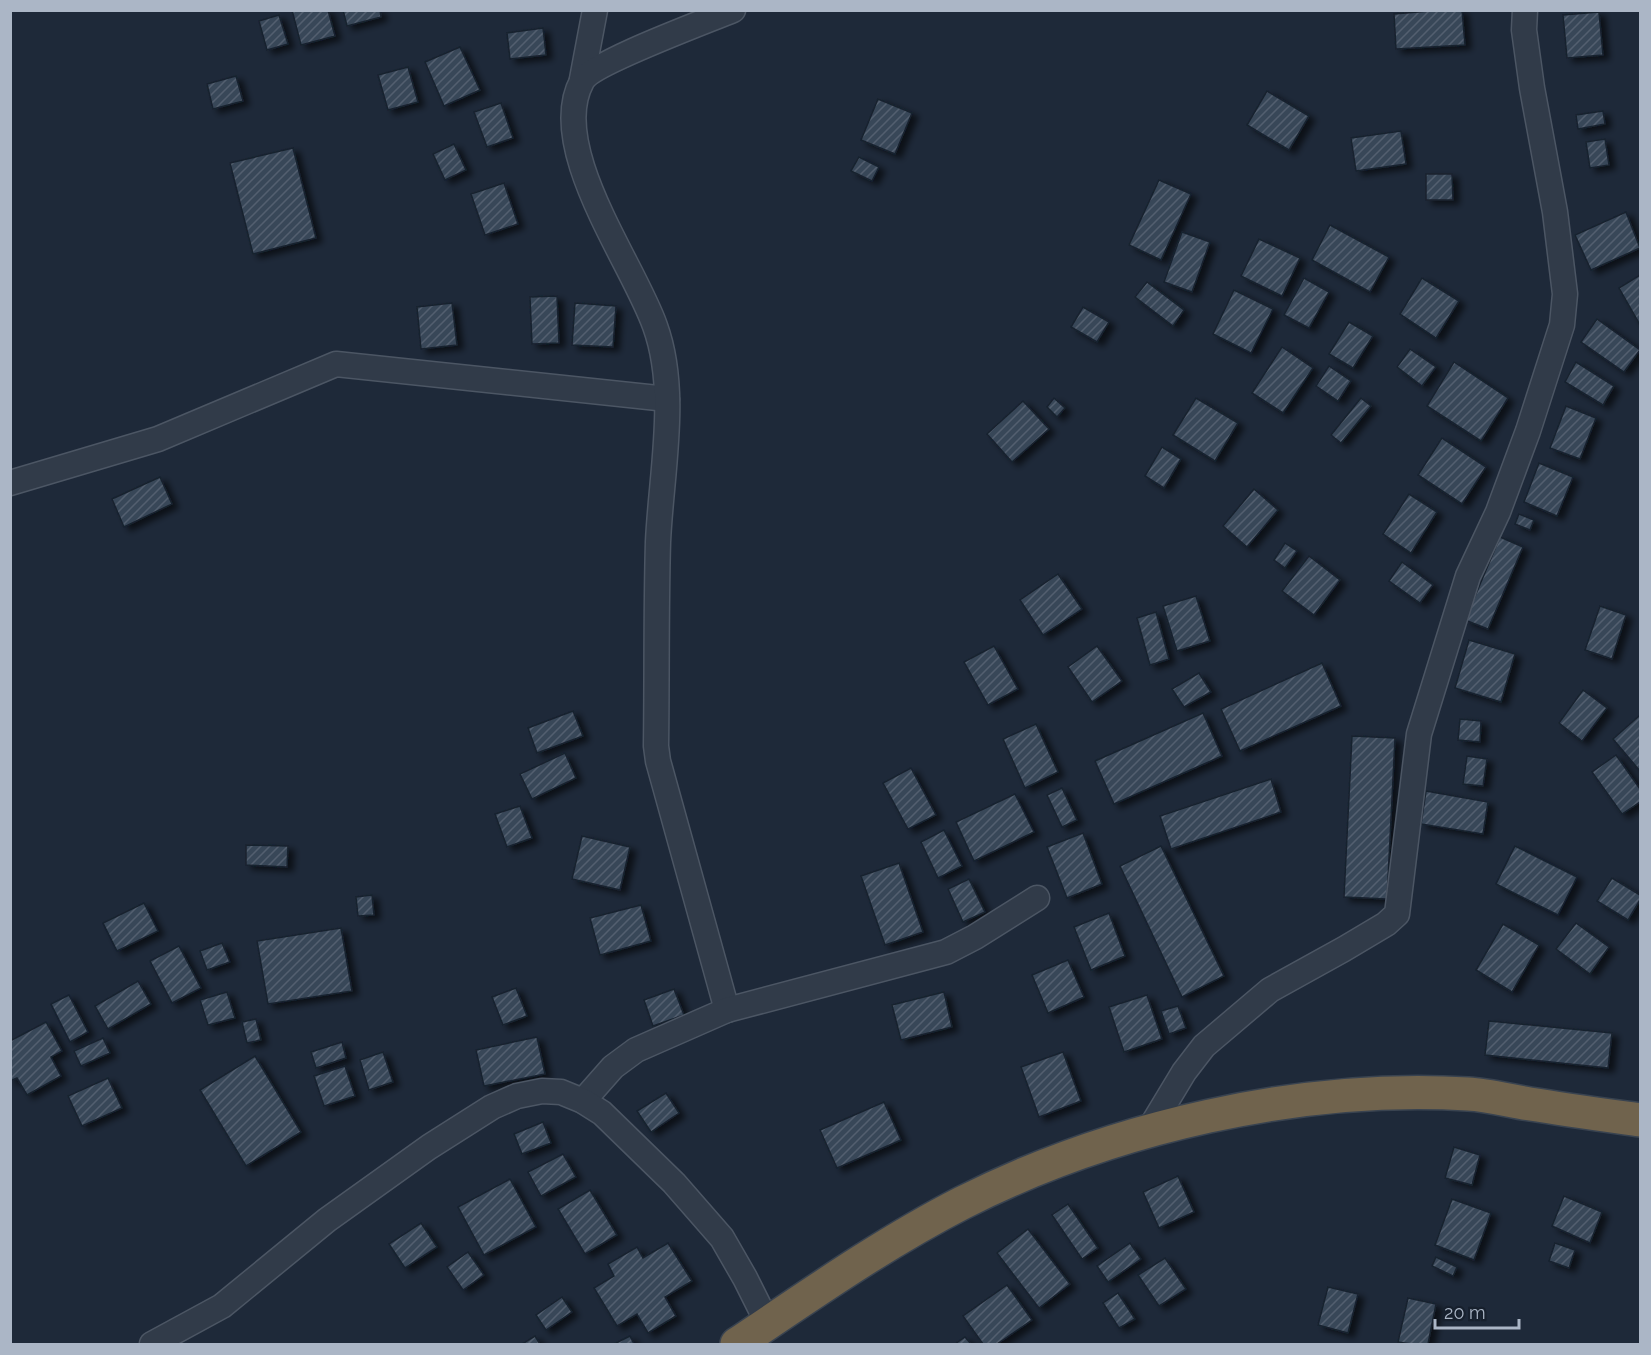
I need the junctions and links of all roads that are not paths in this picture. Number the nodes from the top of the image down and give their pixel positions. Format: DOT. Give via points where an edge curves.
graph roads {
  1 [pos="596,10"];
  2 [pos="733,10"];
  3 [pos="1525,10"];
  4 [pos="582,79"];
  5 [pos="667,399"];
  6 [pos="10,483"];
  7 [pos="1037,898"];
  8 [pos="726,1010"];
  9 [pos="583,1101"];
  10 [pos="1641,1120"];
  11 [pos="1149,1130"];
  12 [pos="768,1324"];
  13 [pos="152,1344"];
  14 [pos="737,1344"];
  1 -- 4 [label="street"];
  2 -- 4 [label="street" via="616,58"];
  3 -- 11 [label="street" via="1532,88 1555,212 1565,294 1562,325 1502,502 1468,576 1419,734 1397,914 1270,990 1204,1046"];
  4 -- 5 [label="street" via="575,102 576,147 598,209 655,326 666,371"];
  5 -- 6 [label="street" via="336,364 158,439"];
  5 -- 8 [label="street" via="658,542 656,746"];
  7 -- 8 [label="street" via="945,952"];
  8 -- 9 [label="street" via="636,1050 613,1067"];
  9 -- 12 [label="street" via="621,1130 722,1238"];
  9 -- 13 [label="street" via="561,1092 542,1091 492,1107 327,1220 222,1306"];
  10 -- 11 [label="highway" via="1470,1094 1394,1093 1312,1100 1203,1117"];
  11 -- 12 [label="highway" via="1041,1167 962,1203 897,1240"];
  12 -- 14 [label="highway"];
}
